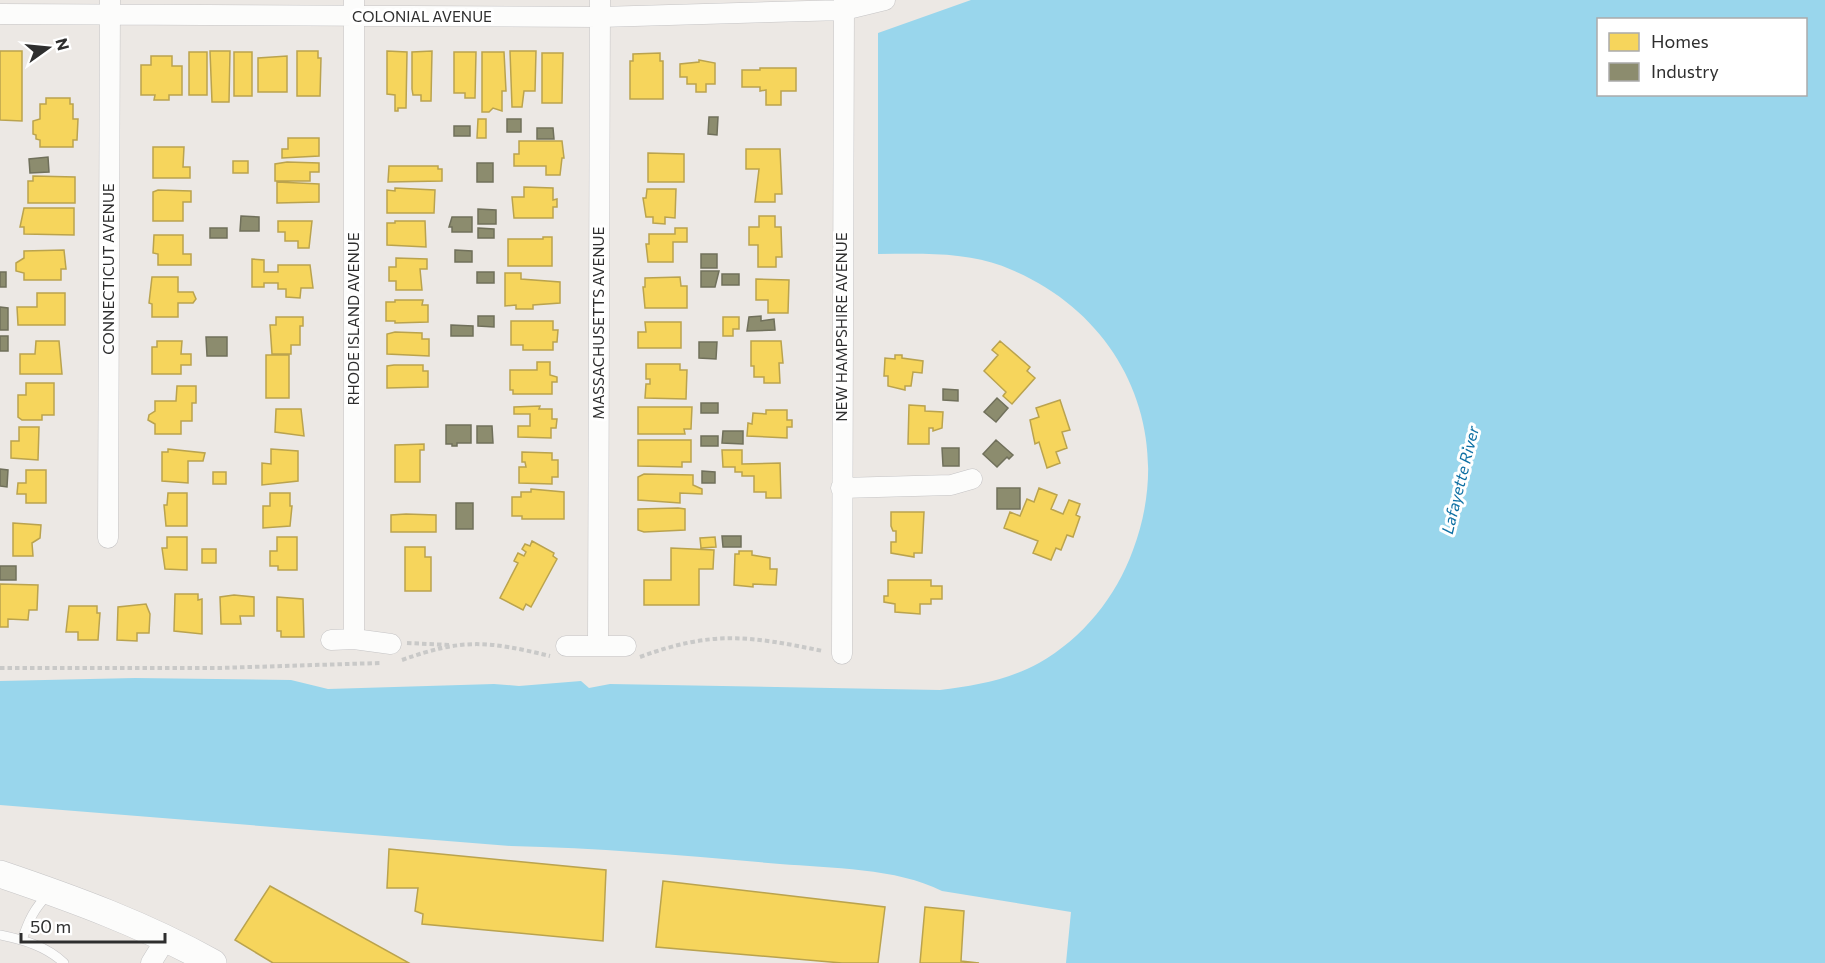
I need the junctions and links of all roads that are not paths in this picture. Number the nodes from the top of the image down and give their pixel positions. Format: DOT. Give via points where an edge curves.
graph roads {
  1 [pos="885,0"];
  2 [pos="844,5"];
  3 [pos="110,7"];
  4 [pos="600,8"];
  5 [pos="354,9"];
  6 [pos="0,14"];
  7 [pos="972,479"];
  8 [pos="841,488"];
  9 [pos="108,538"];
  10 [pos="354,639"];
  11 [pos="331,640"];
  12 [pos="598,646"];
  13 [pos="559,651"];
  14 [pos="632,652"];
  15 [pos="393,653"];
  16 [pos="842,654"];
  17 [pos="0,874"];
  18 [pos="52,892"];
  19 [pos="0,935"];
  20 [pos="167,937"];
  21 [pos="22,940"];
  22 [pos="64,963"];
  23 [pos="151,963"];
  24 [pos="213,963"];
  1 -- 2 [label="street, COLONIAL AVENUE"];
  2 -- 4 [label="street, COLONIAL AVENUE"];
  2 -- 8 [label="street, NEW HAMPSHIRE AVENUE"];
  3 -- 5 [label="street, COLONIAL AVENUE"];
  3 -- 6 [label="street, COLONIAL AVENUE"];
  3 -- 9 [label="street, CONNECTICUT AVENUE"];
  4 -- 5 [label="street, COLONIAL AVENUE"];
  4 -- 12 [label="street, MASSACHUSETTS AVENUE"];
  5 -- 10 [label="street, RHODE ISLAND AVENUE"];
  7 -- 8 [label="street" via="951,485"];
  8 -- 16 [label="street, NEW HAMPSHIRE AVENUE"];
  10 -- 11 [label="street"];
  10 -- 15 [label="street"];
  12 -- 13 [label="street"];
  12 -- 14 [label="street"];
  17 -- 18 [label="street"];
  18 -- 20 [label="street"];
  18 -- 21 [label="lane" via="38,904"];
  19 -- 21 [label="lane"];
  20 -- 23 [label="street"];
  20 -- 24 [label="street"];
  21 -- 22 [label="lane" via="52,952"];
}
